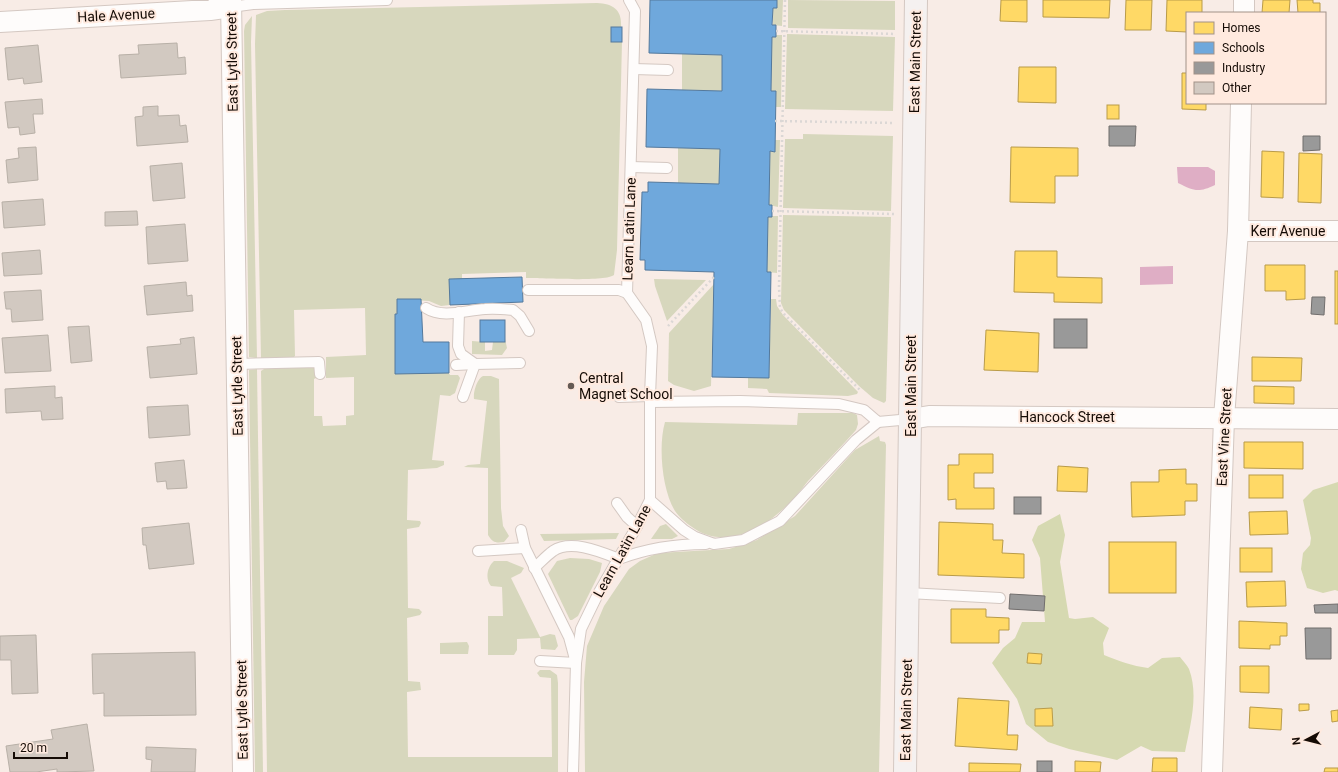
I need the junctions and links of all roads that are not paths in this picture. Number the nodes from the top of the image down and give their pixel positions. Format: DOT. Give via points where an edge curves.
graph roads {
  1 [pos="387,0"];
  2 [pos="629,0"];
  3 [pos="916,0"];
  4 [pos="1244,0"];
  5 [pos="231,4"];
  6 [pos="1244,12"];
  7 [pos="0,22"];
  8 [pos="634,69"];
  9 [pos="668,70"];
  10 [pos="1241,104"];
  11 [pos="631,168"];
  12 [pos="667,168"];
  13 [pos="1238,231"];
  14 [pos="1338,231"];
  15 [pos="528,290"];
  16 [pos="627,293"];
  17 [pos="426,308"];
  18 [pos="459,312"];
  19 [pos="529,331"];
  20 [pos="520,363"];
  21 [pos="236,364"];
  22 [pos="475,364"];
  23 [pos="456,365"];
  24 [pos="320,374"];
  25 [pos="463,397"];
  26 [pos="619,397"];
  27 [pos="650,399"];
  28 [pos="1224,418"];
  29 [pos="911,419"];
  30 [pos="1338,419"];
  31 [pos="878,422"];
  32 [pos="650,500"];
  33 [pos="617,503"];
  34 [pos="637,526"];
  35 [pos="521,530"];
  36 [pos="714,544"];
  37 [pos="525,548"];
  38 [pos="478,551"];
  39 [pos="618,560"];
  40 [pos="534,568"];
  41 [pos="908,592"];
  42 [pos="1000,598"];
  43 [pos="540,661"];
  44 [pos="576,663"];
  45 [pos="243,772"];
  46 [pos="573,772"];
  47 [pos="905,772"];
  48 [pos="1212,772"];
  1 -- 5 [label="lane"];
  2 -- 8 [label="lane, Learn Latin Lane" via="635,11"];
  3 -- 29 [label="street, East Main Street"];
  4 -- 6 [label="street"];
  5 -- 7 [label="street, Hale Avenue" via="202,10"];
  5 -- 21 [label="street, East Lytle Street"];
  8 -- 9 [label="lane"];
  8 -- 11 [label="lane, Learn Latin Lane"];
  10 -- 13 [label="street, East Vine Street"];
  11 -- 12 [label="lane"];
  11 -- 16 [label="lane, Learn Latin Lane"];
  13 -- 14 [label="street, Kerr Avenue"];
  13 -- 28 [label="street, East Vine Street"];
  15 -- 16 [label="lane" via="619,290"];
  16 -- 27 [label="lane, Learn Latin Lane" via="646,320 652,346"];
  17 -- 18 [label="lane" via="433,313 441,314"];
  18 -- 19 [label="lane" via="485,309 513,310"];
  18 -- 22 [label="lane" via="458,346 461,354"];
  20 -- 22 [label="lane"];
  21 -- 24 [label="lane" via="319,362"];
  21 -- 45 [label="street, East Lytle Street"];
  22 -- 23 [label="lane"];
  22 -- 25 [label="lane"];
  26 -- 27 [label="lane"];
  27 -- 31 [label="lane" via="839,404 864,410"];
  27 -- 32 [label="lane, Learn Latin Lane"];
  28 -- 29 [label="street, Hancock Street" via="929,416"];
  28 -- 30 [label="street, Hancock Street"];
  28 -- 48 [label="street, East Vine Street"];
  29 -- 31 [label="lane"];
  29 -- 41 [label="street, East Main Street"];
  31 -- 36 [label="lane" via="856,440 780,521 743,540"];
  32 -- 34 [label="lane, Learn Latin Lane"];
  32 -- 36 [label="lane" via="684,530"];
  33 -- 34 [label="lane"];
  34 -- 39 [label="lane, Learn Latin Lane"];
  35 -- 37 [label="lane"];
  36 -- 39 [label="lane" via="666,546 642,550"];
  37 -- 38 [label="lane"];
  37 -- 40 [label="lane"];
  39 -- 40 [label="lane" via="597,550 575,546 554,550"];
  39 -- 44 [label="lane, Learn Latin Lane" via="598,594 582,629"];
  40 -- 44 [label="lane" via="569,637"];
  41 -- 42 [label="lane"];
  41 -- 47 [label="street, East Main Street"];
  43 -- 44 [label="lane"];
  44 -- 46 [label="lane, Learn Latin Lane"];
}
